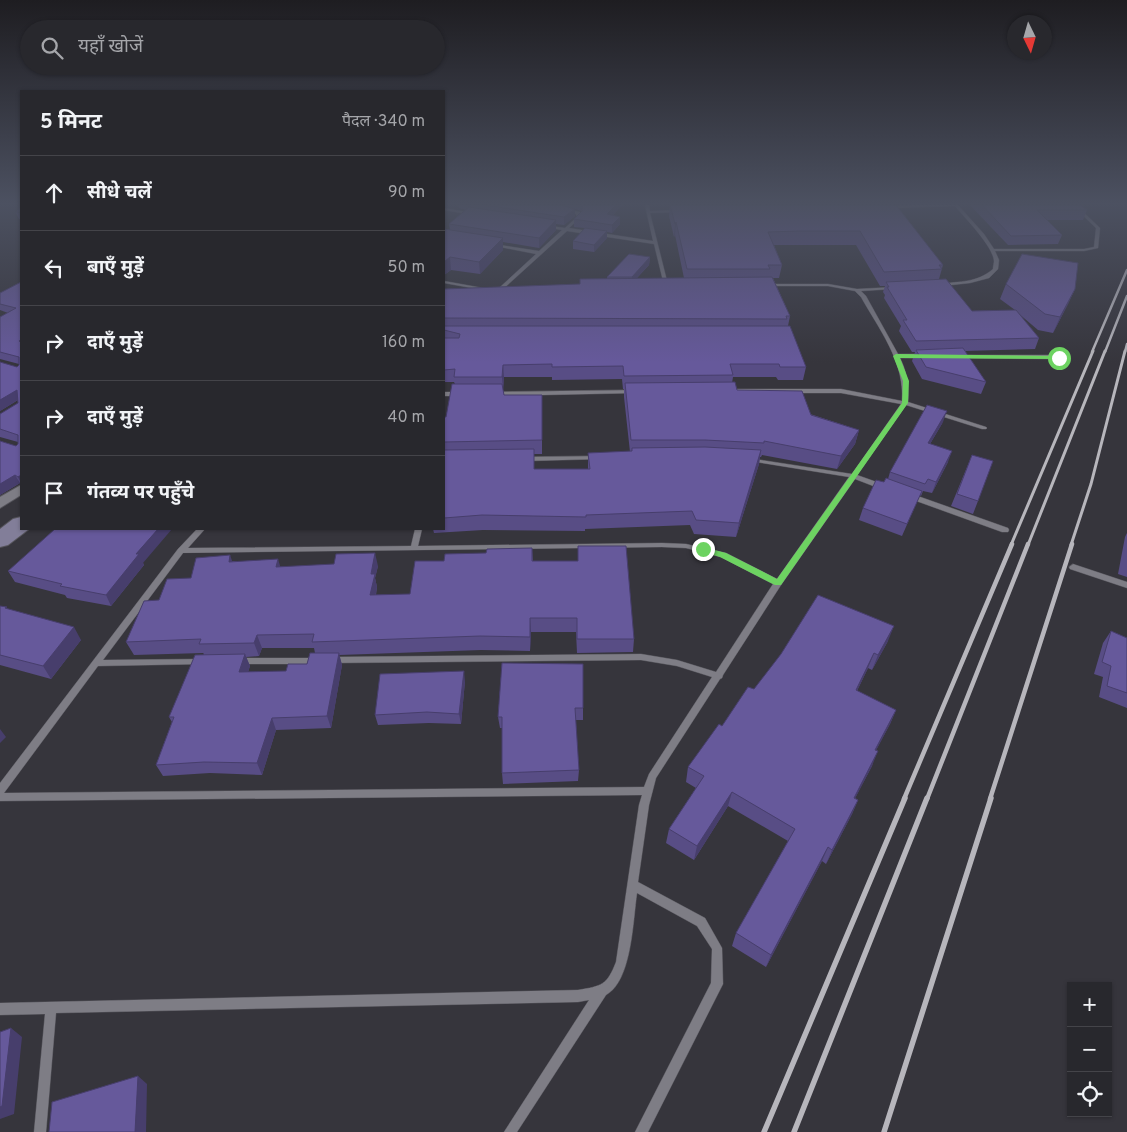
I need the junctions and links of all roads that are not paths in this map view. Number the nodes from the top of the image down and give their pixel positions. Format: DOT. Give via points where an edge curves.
graph roads {
  1 [pos="535,258"];
  2 [pos="659,258"];
  3 [pos="997,258"];
  4 [pos="445,284"];
  5 [pos="666,285"];
  6 [pos="675,285"];
  7 [pos="761,285"];
  8 [pos="656,286"];
  9 [pos="933,286"];
  10 [pos="895,288"];
  11 [pos="500,289"];
  12 [pos="510,289"];
  13 [pos="856,290"];
  14 [pos="896,356"];
  15 [pos="925,356"];
  16 [pos="953,357"];
  17 [pos="1059,358"];
  18 [pos="733,391"];
  19 [pos="643,392"];
  20 [pos="445,394"];
  21 [pos="463,394"];
  22 [pos="483,394"];
  23 [pos="905,403"];
  24 [pos="984,428"];
  25 [pos="606,458"];
  26 [pos="739,458"];
  27 [pos="518,459"];
  28 [pos="853,476"];
  29 [pos="889,489"];
  30 [pos="0,490"];
  31 [pos="898,492"];
  32 [pos="19,496"];
  33 [pos="0,504"];
  34 [pos="0,522"];
  35 [pos="20,525"];
  36 [pos="200,530"];
  37 [pos="418,530"];
  38 [pos="1005,530"];
  39 [pos="0,540"];
  40 [pos="414,548"];
  41 [pos="181,551"];
  42 [pos="1073,567"];
  43 [pos="778,583"];
  44 [pos="1127,585"];
  45 [pos="214,662"];
  46 [pos="234,662"];
  47 [pos="96,663"];
  48 [pos="719,676"];
  49 [pos="0,790"];
  50 [pos="646,790"];
  51 [pos="0,797"];
  52 [pos="632,885"];
  53 [pos="602,992"];
  54 [pos="51,1008"];
  55 [pos="0,1009"];
  56 [pos="40,1132"];
  57 [pos="510,1132"];
  58 [pos="641,1132"];
  1 -- 11 [label="lane"];
  2 -- 5 [label="lane"];
  3 -- 9 [label="lane" via="996,269 982,280"];
  4 -- 11 [label="lane"];
  5 -- 6 [label="lane"];
  5 -- 8 [label="lane"];
  7 -- 13 [label="lane" via="828,285"];
  10 -- 13 [label="lane"];
  11 -- 12 [label="lane"];
  13 -- 14 [label="lane" via="863,296"];
  14 -- 15 [label="lane"];
  14 -- 23 [label="lane" via="906,381"];
  16 -- 17 [label="lane"];
  18 -- 23 [label="lane" via="841,391"];
  19 -- 22 [label="lane"];
  20 -- 21 [label="lane"];
  23 -- 24 [label="lane"];
  23 -- 28 [label="lane"];
  25 -- 27 [label="lane"];
  26 -- 28 [label="lane"];
  28 -- 29 [label="lane"];
  28 -- 43 [label="lane"];
  30 -- 32 [label="street"];
  31 -- 38 [label="lane"];
  32 -- 33 [label="street"];
  32 -- 34 [label="main road"];
  35 -- 39 [label="main road"];
  36 -- 41 [label="lane"];
  37 -- 40 [label="lane"];
  40 -- 41 [label="lane"];
  40 -- 43 [label="lane" via="686,546 723,555"];
  41 -- 47 [label="lane"];
  42 -- 44 [label="lane"];
  43 -- 48 [label="lane"];
  45 -- 47 [label="lane"];
  46 -- 48 [label="lane" via="641,657 677,662"];
  47 -- 49 [label="lane"];
  48 -- 50 [label="lane"];
  50 -- 51 [label="lane"];
  50 -- 52 [label="lane"];
  52 -- 53 [label="lane" via="622,962 614,982"];
  52 -- 58 [label="lane" via="701,922 717,948 717,984"];
  53 -- 54 [label="lane" via="578,996"];
  53 -- 57 [label="lane"];
  54 -- 55 [label="lane"];
  54 -- 56 [label="lane"];
}
